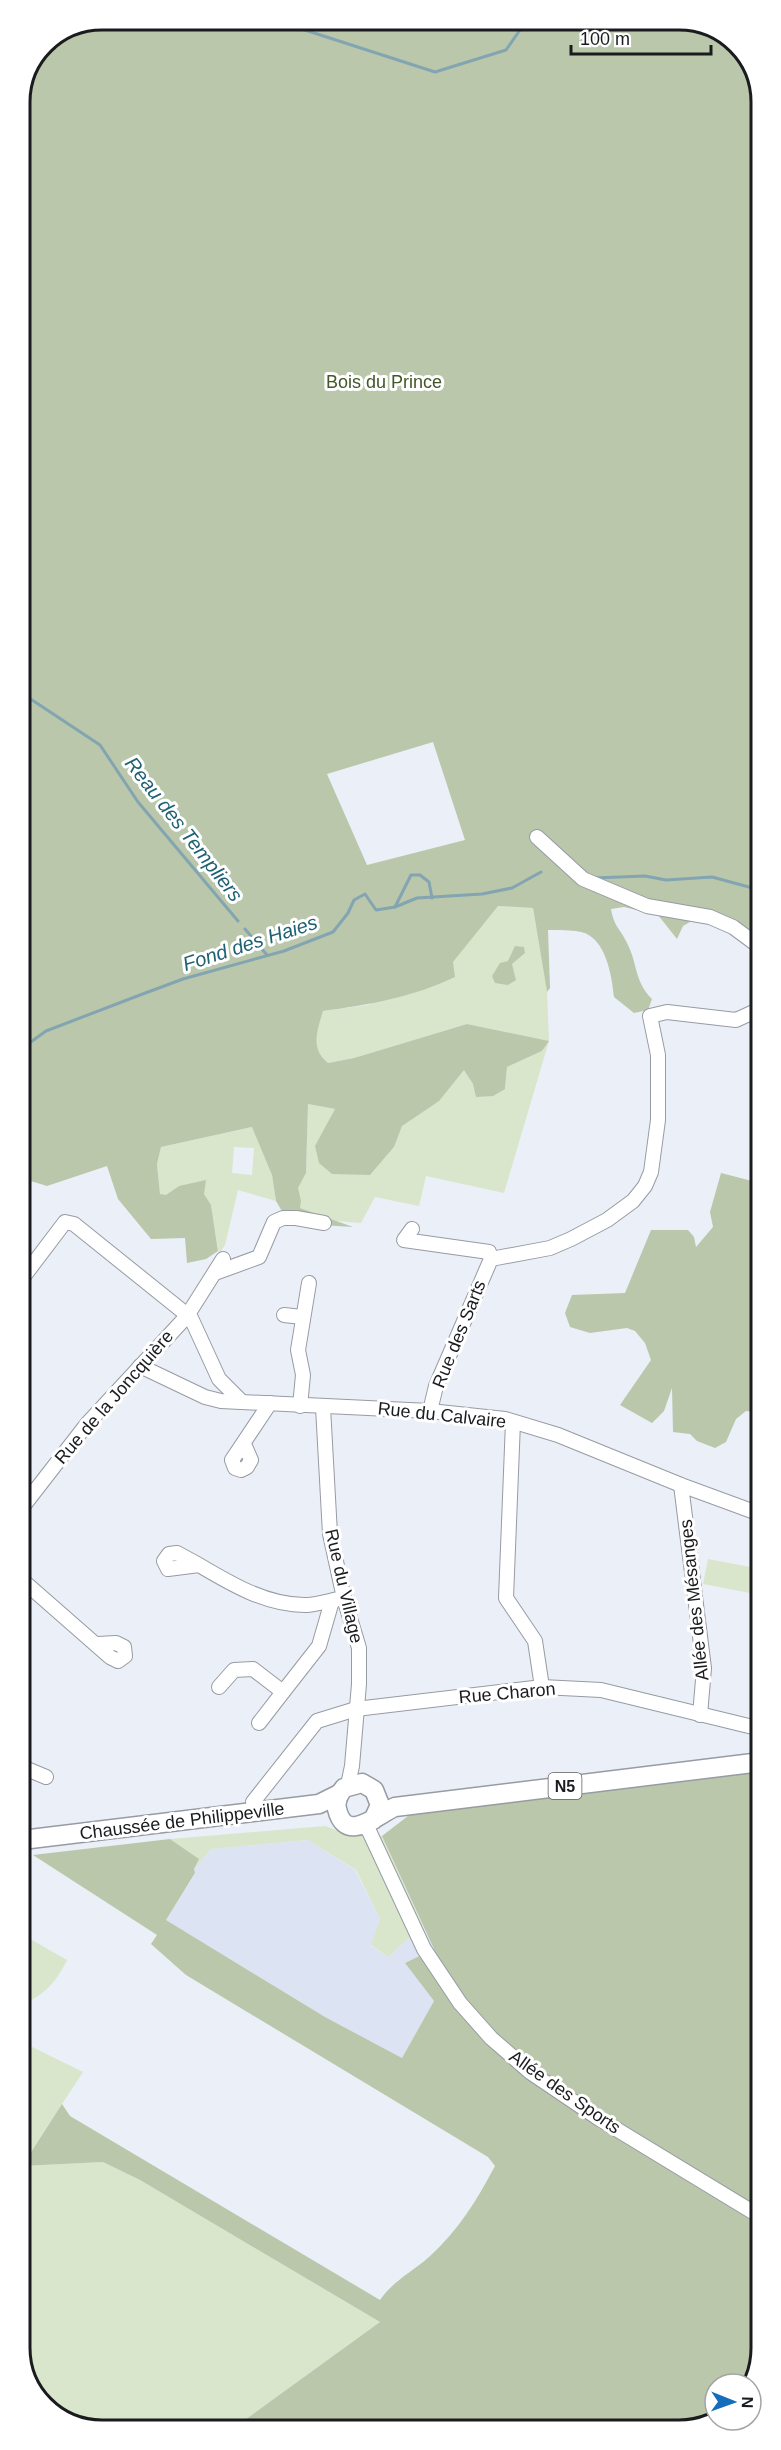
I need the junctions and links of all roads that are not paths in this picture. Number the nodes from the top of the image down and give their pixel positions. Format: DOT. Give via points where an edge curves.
graph roads {
  1 [pos="537,837"];
  2 [pos="751,940"];
  3 [pos="751,1013"];
  4 [pos="324,1223"];
  5 [pos="412,1229"];
  6 [pos="223,1259"];
  7 [pos="491,1259"];
  8 [pos="30,1268"];
  9 [pos="215,1273"];
  10 [pos="309,1283"];
  11 [pos="284,1315"];
  12 [pos="186,1316"];
  13 [pos="302,1317"];
  14 [pos="140,1365"];
  15 [pos="242,1402"];
  16 [pos="270,1403"];
  17 [pos="300,1406"];
  18 [pos="323,1407"];
  19 [pos="430,1411"];
  20 [pos="513,1422"];
  21 [pos="244,1444"];
  22 [pos="681,1485"];
  23 [pos="30,1497"];
  24 [pos="751,1511"];
  25 [pos="199,1565"];
  26 [pos="30,1587"];
  27 [pos="338,1599"];
  28 [pos="98,1644"];
  29 [pos="219,1687"];
  30 [pos="542,1687"];
  31 [pos="283,1692"];
  32 [pos="356,1709"];
  33 [pos="700,1715"];
  34 [pos="259,1723"];
  35 [pos="751,1727"];
  36 [pos="751,1754"];
  37 [pos="751,1763"];
  38 [pos="30,1771"];
  39 [pos="46,1778"];
  40 [pos="357,1789"];
  41 [pos="253,1802"];
  42 [pos="339,1815"];
  43 [pos="368,1823"];
  44 [pos="30,1839"];
  45 [pos="30,1849"];
  46 [pos="751,2211"];
  1 -- 2 [label="street" via="583,879 647,906 710,917"];
  3 -- 7 [label="street, Rue des Sarts" via="736,1020 668,1012 650,1016 658,1056 659,1111 656,1148 645,1186 616,1214 570,1239 550,1248"];
  4 -- 9 [label="street" via="296,1218 274,1221 259,1257"];
  5 -- 7 [label="street, Rue des Sarts" via="404,1240 489,1252"];
  6 -- 9 [label="street"];
  7 -- 19 [label="street, Rue des Sarts" via="436,1386"];
  8 -- 12 [label="street" via="65,1222 74,1224"];
  9 -- 12 [label="street"];
  10 -- 13 [label="street"];
  11 -- 13 [label="street"];
  12 -- 14 [label="street, Rue de la Joncquière"];
  12 -- 15 [label="street" via="197,1326 219,1379"];
  13 -- 17 [label="street" via="298,1350 303,1375"];
  14 -- 15 [label="street, Rue du Calvaire" via="205,1397"];
  14 -- 23 [label="street, Rue de la Joncquière" via="67,1447"];
  15 -- 16 [label="street, Rue du Calvaire"];
  16 -- 17 [label="street, Rue du Calvaire"];
  16 -- 21 [label="street"];
  17 -- 18 [label="street, Rue du Calvaire"];
  18 -- 19 [label="street, Rue du Calvaire"];
  18 -- 27 [label="street, Rue du Village"];
  19 -- 20 [label="street, Rue du Calvaire"];
  20 -- 22 [label="street, Rue du Calvaire" via="558,1435"];
  20 -- 30 [label="street" via="506,1598 535,1641"];
  22 -- 24 [label="street, Rue du Calvaire"];
  22 -- 33 [label="street, Allée des Mésanges" via="704,1668"];
  25 -- 27 [label="street" via="229,1583 273,1601 307,1605"];
  26 -- 28 [label="street"];
  27 -- 31 [label="street" via="319,1646"];
  27 -- 32 [label="street, Rue du Village" via="359,1648"];
  29 -- 31 [label="street" via="234,1670 253,1669"];
  30 -- 32 [label="street, Rue Charon"];
  30 -- 33 [label="street, Rue Charon" via="601,1690"];
  31 -- 34 [label="street"];
  32 -- 40 [label="street, Rue du Village" via="352,1766"];
  32 -- 41 [label="street, Rue Charon" via="317,1721"];
  33 -- 35 [label="street, Rue Charon"];
  36 -- 40 [label="main road, Chaussée de Philippeville / N5" via="394,1795"];
  37 -- 43 [label="main road, N5" via="395,1807"];
  38 -- 39 [label="street"];
  40 -- 42 [label="main road" via="337,1805"];
  40 -- 43 [label="main road" via="380,1805"];
  40 -- 44 [label="main road, Chaussée de Philippeville / N5" via="319,1804"];
  42 -- 43 [label="main road" via="349,1824"];
  42 -- 45 [label="main road, Chaussée de Philippeville"];
  43 -- 46 [label="street, Allée des Sports" via="424,1949 460,2003 491,2038 530,2072 592,2114"];
}
